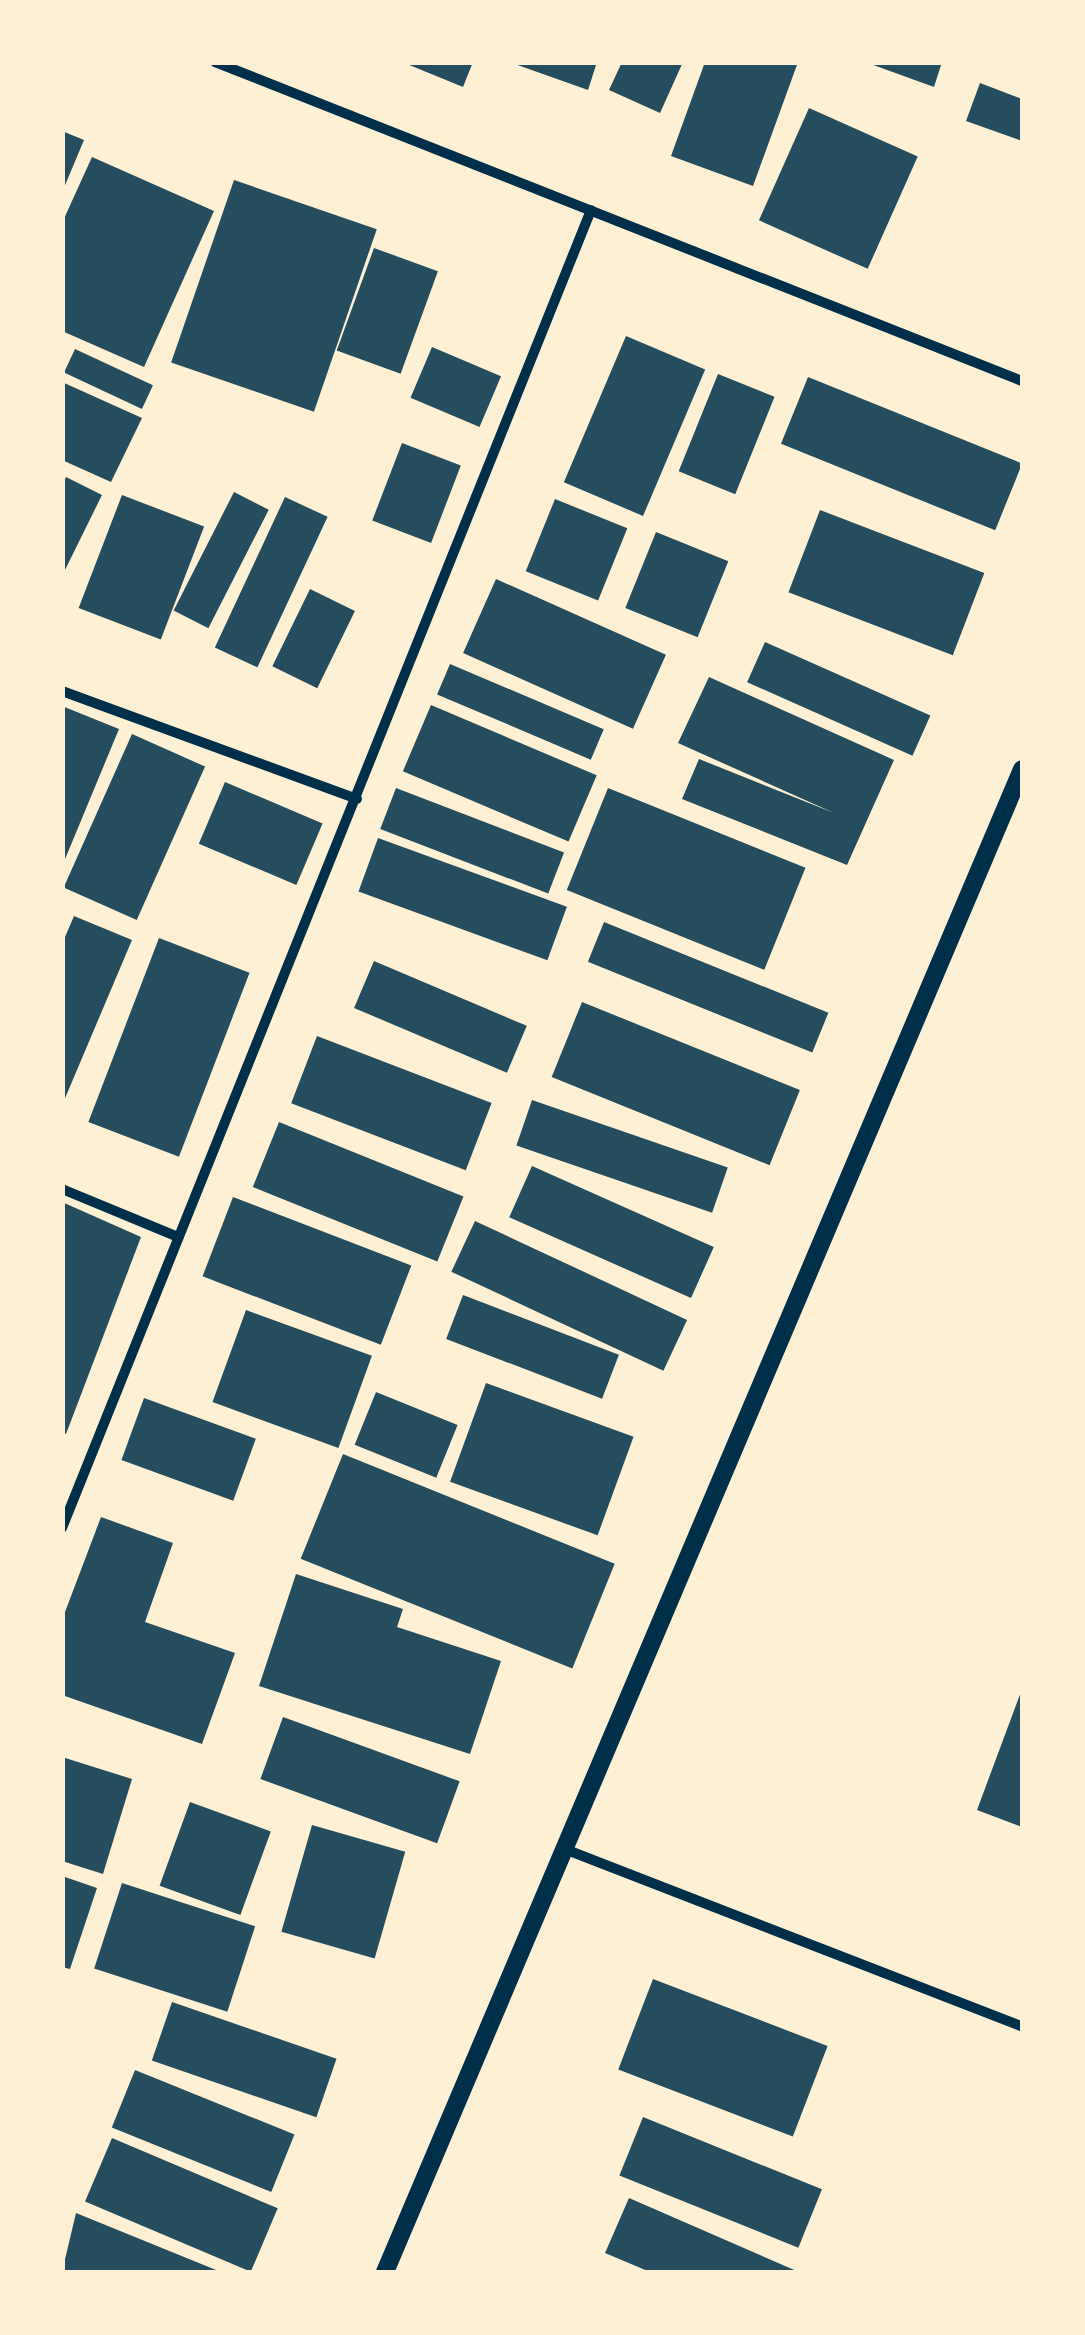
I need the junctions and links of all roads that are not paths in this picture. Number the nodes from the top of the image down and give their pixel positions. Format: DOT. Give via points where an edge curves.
graph roads {
  1 [pos="216,62"];
  2 [pos="591,210"];
  3 [pos="1022,380"];
  4 [pos="62,691"];
  5 [pos="1022,770"];
  6 [pos="357,799"];
  7 [pos="62,1189"];
  8 [pos="178,1237"];
  9 [pos="62,1528"];
  10 [pos="560,1848"];
  11 [pos="1022,2026"];
  12 [pos="385,2272"];
  1 -- 2 [label="street"];
  2 -- 3 [label="street"];
  2 -- 6 [label="street"];
  4 -- 6 [label="street"];
  5 -- 10 [label="street"];
  6 -- 8 [label="street"];
  7 -- 8 [label="street"];
  8 -- 9 [label="street"];
  10 -- 11 [label="street"];
  10 -- 12 [label="street"];
}
